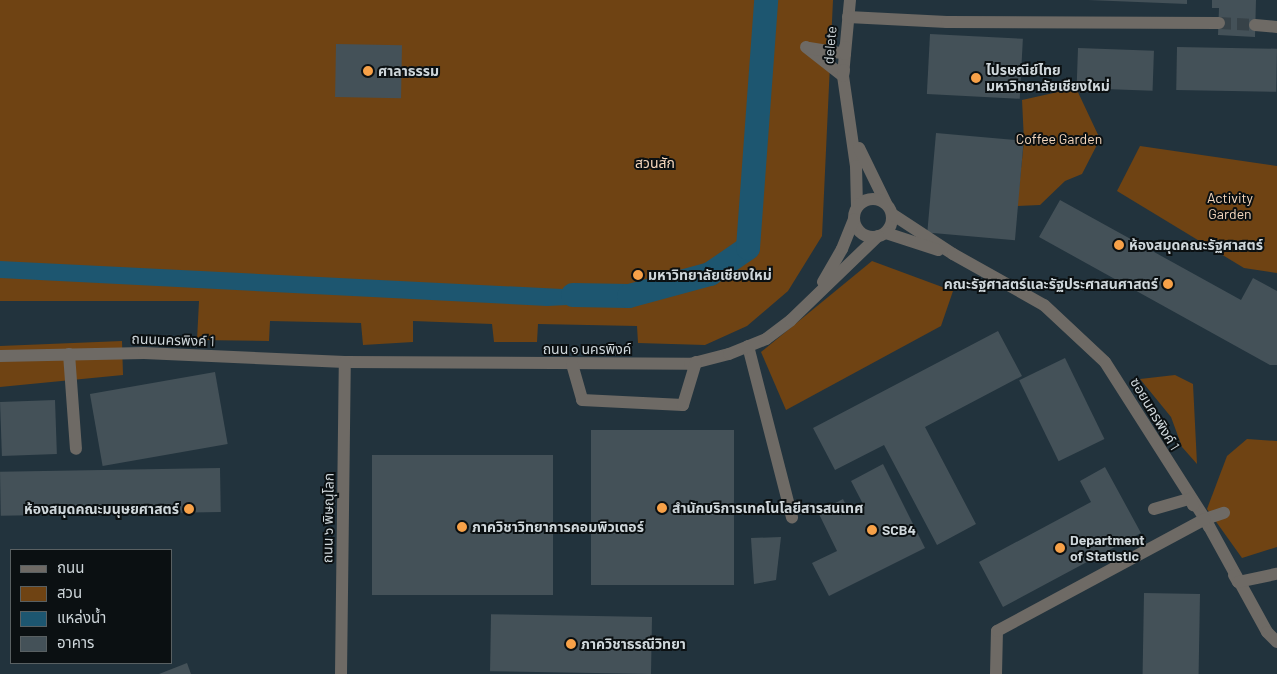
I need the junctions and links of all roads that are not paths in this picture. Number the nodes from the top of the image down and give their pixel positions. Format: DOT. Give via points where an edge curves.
graph roads {
  1 [pos="850,0"];
  2 [pos="848,17"];
  3 [pos="1218,23"];
  4 [pos="1255,25"];
  5 [pos="1277,26"];
  6 [pos="845,54"];
  7 [pos="843,76"];
  8 [pos="851,125"];
  9 [pos="889,208"];
  10 [pos="855,213"];
  11 [pos="882,235"];
  12 [pos="953,254"];
  13 [pos="810,300"];
  14 [pos="748,346"];
  15 [pos="69,354"];
  16 [pos="0,356"];
  17 [pos="344,362"];
  18 [pos="696,362"];
  19 [pos="572,364"];
  20 [pos="76,449"];
  21 [pos="1154,509"];
  22 [pos="1224,513"];
  23 [pos="792,517"];
  24 [pos="1204,520"];
  25 [pos="1277,574"];
  26 [pos="1236,578"];
  27 [pos="1277,641"];
  28 [pos="341,674"];
  29 [pos="996,674"];
  1 -- 2 [label="street, delete"];
  2 -- 3 [label="street" via="947,22"];
  2 -- 6 [label="street, delete"];
  4 -- 5 [label="street"];
  6 -- 7 [label="street, delete"];
  6 -- 7 [label="street, delete" via="806,47"];
  7 -- 8 [label="street"];
  8 -- 9 [label="street" via="865,164"];
  8 -- 10 [label="street"];
  9 -- 10 [label="street" via="868,199"];
  9 -- 11 [label="street"];
  9 -- 12 [label="street, ซอยนครพิงค์ 1"];
  10 -- 11 [label="street, ซอยนครพิงค์ 1" via="863,234"];
  10 -- 13 [label="street, ถนน ๑ นครพิงค์" via="842,249"];
  11 -- 12 [label="street, ซอยนครพิงค์ 1"];
  11 -- 13 [label="street, ถนน ๑ นครพิงค์"];
  12 -- 24 [label="street, ซอยนครพิงค์ 1" via="1044,304 1106,362"];
  13 -- 14 [label="street, ถนน ๑ นครพิงค์" via="766,339"];
  14 -- 18 [label="street, ถนน ๑ นครพิงค์"];
  14 -- 23 [label="street"];
  15 -- 16 [label="street, ถนนนครพิงค์ 1"];
  15 -- 17 [label="street, ถนนนครพิงค์ 1" via="144,353"];
  15 -- 20 [label="street"];
  17 -- 19 [label="street, ถนน ๑ นครพิงค์"];
  17 -- 28 [label="street, ถนน ๖ พิษณุโลก"];
  18 -- 19 [label="street, ถนน ๑ นครพิงค์"];
  18 -- 19 [label="street" via="682,405 582,400"];
  21 -- 24 [label="street" via="1190,499"];
  22 -- 26 [label="street" via="1205,519"];
  24 -- 26 [label="street"];
  24 -- 29 [label="street" via="998,631"];
  25 -- 26 [label="street"];
  26 -- 27 [label="street"];
}
